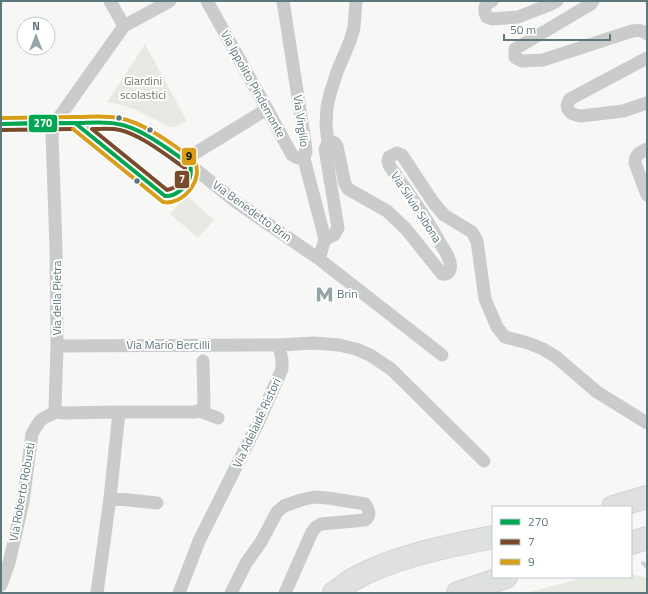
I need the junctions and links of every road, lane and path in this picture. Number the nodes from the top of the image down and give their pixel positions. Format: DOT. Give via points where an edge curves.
graph roads {
  1 [pos="110,1"];
  2 [pos="170,1"];
  3 [pos="207,1"];
  4 [pos="283,1"];
  5 [pos="356,1"];
  6 [pos="492,1"];
  7 [pos="557,1"];
  8 [pos="593,1"];
  9 [pos="124,26"];
  10 [pos="647,34"];
  11 [pos="647,58"];
  12 [pos="647,103"];
  13 [pos="268,109"];
  14 [pos="40,123"];
  15 [pos="55,123"];
  16 [pos="328,143"];
  17 [pos="647,148"];
  18 [pos="304,159"];
  19 [pos="184,160"];
  20 [pos="647,195"];
  21 [pos="325,239"];
  22 [pos="319,259"];
  23 [pos="280,345"];
  24 [pos="57,346"];
  25 [pos="442,355"];
  26 [pos="203,361"];
  27 [pos="57,410"];
  28 [pos="199,411"];
  29 [pos="119,412"];
  30 [pos="218,418"];
  31 [pos="647,424"];
  32 [pos="484,461"];
  33 [pos="647,497"];
  34 [pos="110,498"];
  35 [pos="157,503"];
  36 [pos="616,506"];
  37 [pos="492,537"];
  38 [pos="647,538"];
  39 [pos="261,542"];
  40 [pos="632,543"];
  41 [pos="503,578"];
  42 [pos="1,585"];
  43 [pos="97,593"];
  44 [pos="179,593"];
  45 [pos="231,593"];
  46 [pos="239,593"];
  47 [pos="285,593"];
  48 [pos="334,593"];
  49 [pos="458,593"];
  1 -- 9 [label="street"];
  2 -- 9 [label="street"];
  3 -- 13 [label="street, Via Ippolito Pindemonte"];
  4 -- 18 [label="street, Via Virgilio" via="305,142"];
  5 -- 16 [label="street" via="354,28 327,107"];
  6 -- 7 [label="street" via="485,7 485,12 487,17 492,19 518,17"];
  8 -- 10 [label="street" via="515,49 515,57 522,61 543,60 632,31 639,30"];
  9 -- 15 [label="street"];
  11 -- 12 [label="street" via="570,99 567,105 569,112 581,116 623,111"];
  13 -- 18 [label="street, Via Ippolito Pindemonte" via="292,155"];
  13 -- 19 [label="street"];
  14 -- 15 [label="street, Via Benedetto Brin"];
  15 -- 19 [label="street, Via Benedetto Brin" via="116,123 128,126"];
  15 -- 24 [label="street, Via della Pietra" via="52,134"];
  16 -- 21 [label="street" via="325,149 338,228 334,235"];
  16 -- 31 [label="street, Via Silvio Sibona" via="332,142 338,146 348,189 386,211 406,229 442,274 448,273 450,260 433,229 389,165 389,157 397,153 402,155 444,215 472,232 478,241 485,299 497,327 505,337 543,349 597,392"];
  17 -- 20 [label="street" via="635,159"];
  18 -- 21 [label="street, Via Virgilio"];
  19 -- 22 [label="street, Via Benedetto Brin" via="236,202"];
  21 -- 22 [label="street"];
  22 -- 25 [label="street, Via Benedetto Brin"];
  23 -- 24 [label="street, Via Mario Bercilli"];
  23 -- 32 [label="street" via="339,345 370,355 391,369"];
  23 -- 44 [label="street, Via Adelaide Ristori" via="282,369 199,541"];
  24 -- 27 [label="street, Via della Pietra"];
  26 -- 28 [label="street" via="204,405"];
  27 -- 29 [label="street" via="62,413"];
  27 -- 42 [label="street, Via Roberto Robusti" via="43,417 32,434 22,502 9,563"];
  28 -- 29 [label="street"];
  28 -- 30 [label="street"];
  29 -- 34 [label="street"];
  33 -- 36 [label="highway"];
  34 -- 35 [label="street"];
  34 -- 43 [label="street"];
  37 -- 48 [label="highway" via="403,558 350,581"];
  38 -- 40 [label="highway"];
  39 -- 45 [label="street" via="246,563"];
  39 -- 46 [label="street"];
  39 -- 47 [label="street" via="278,512 284,506 302,500 314,497 328,498 365,504 368,509 368,518 365,520 321,524 316,527"];
  41 -- 49 [label="highway"];
}
